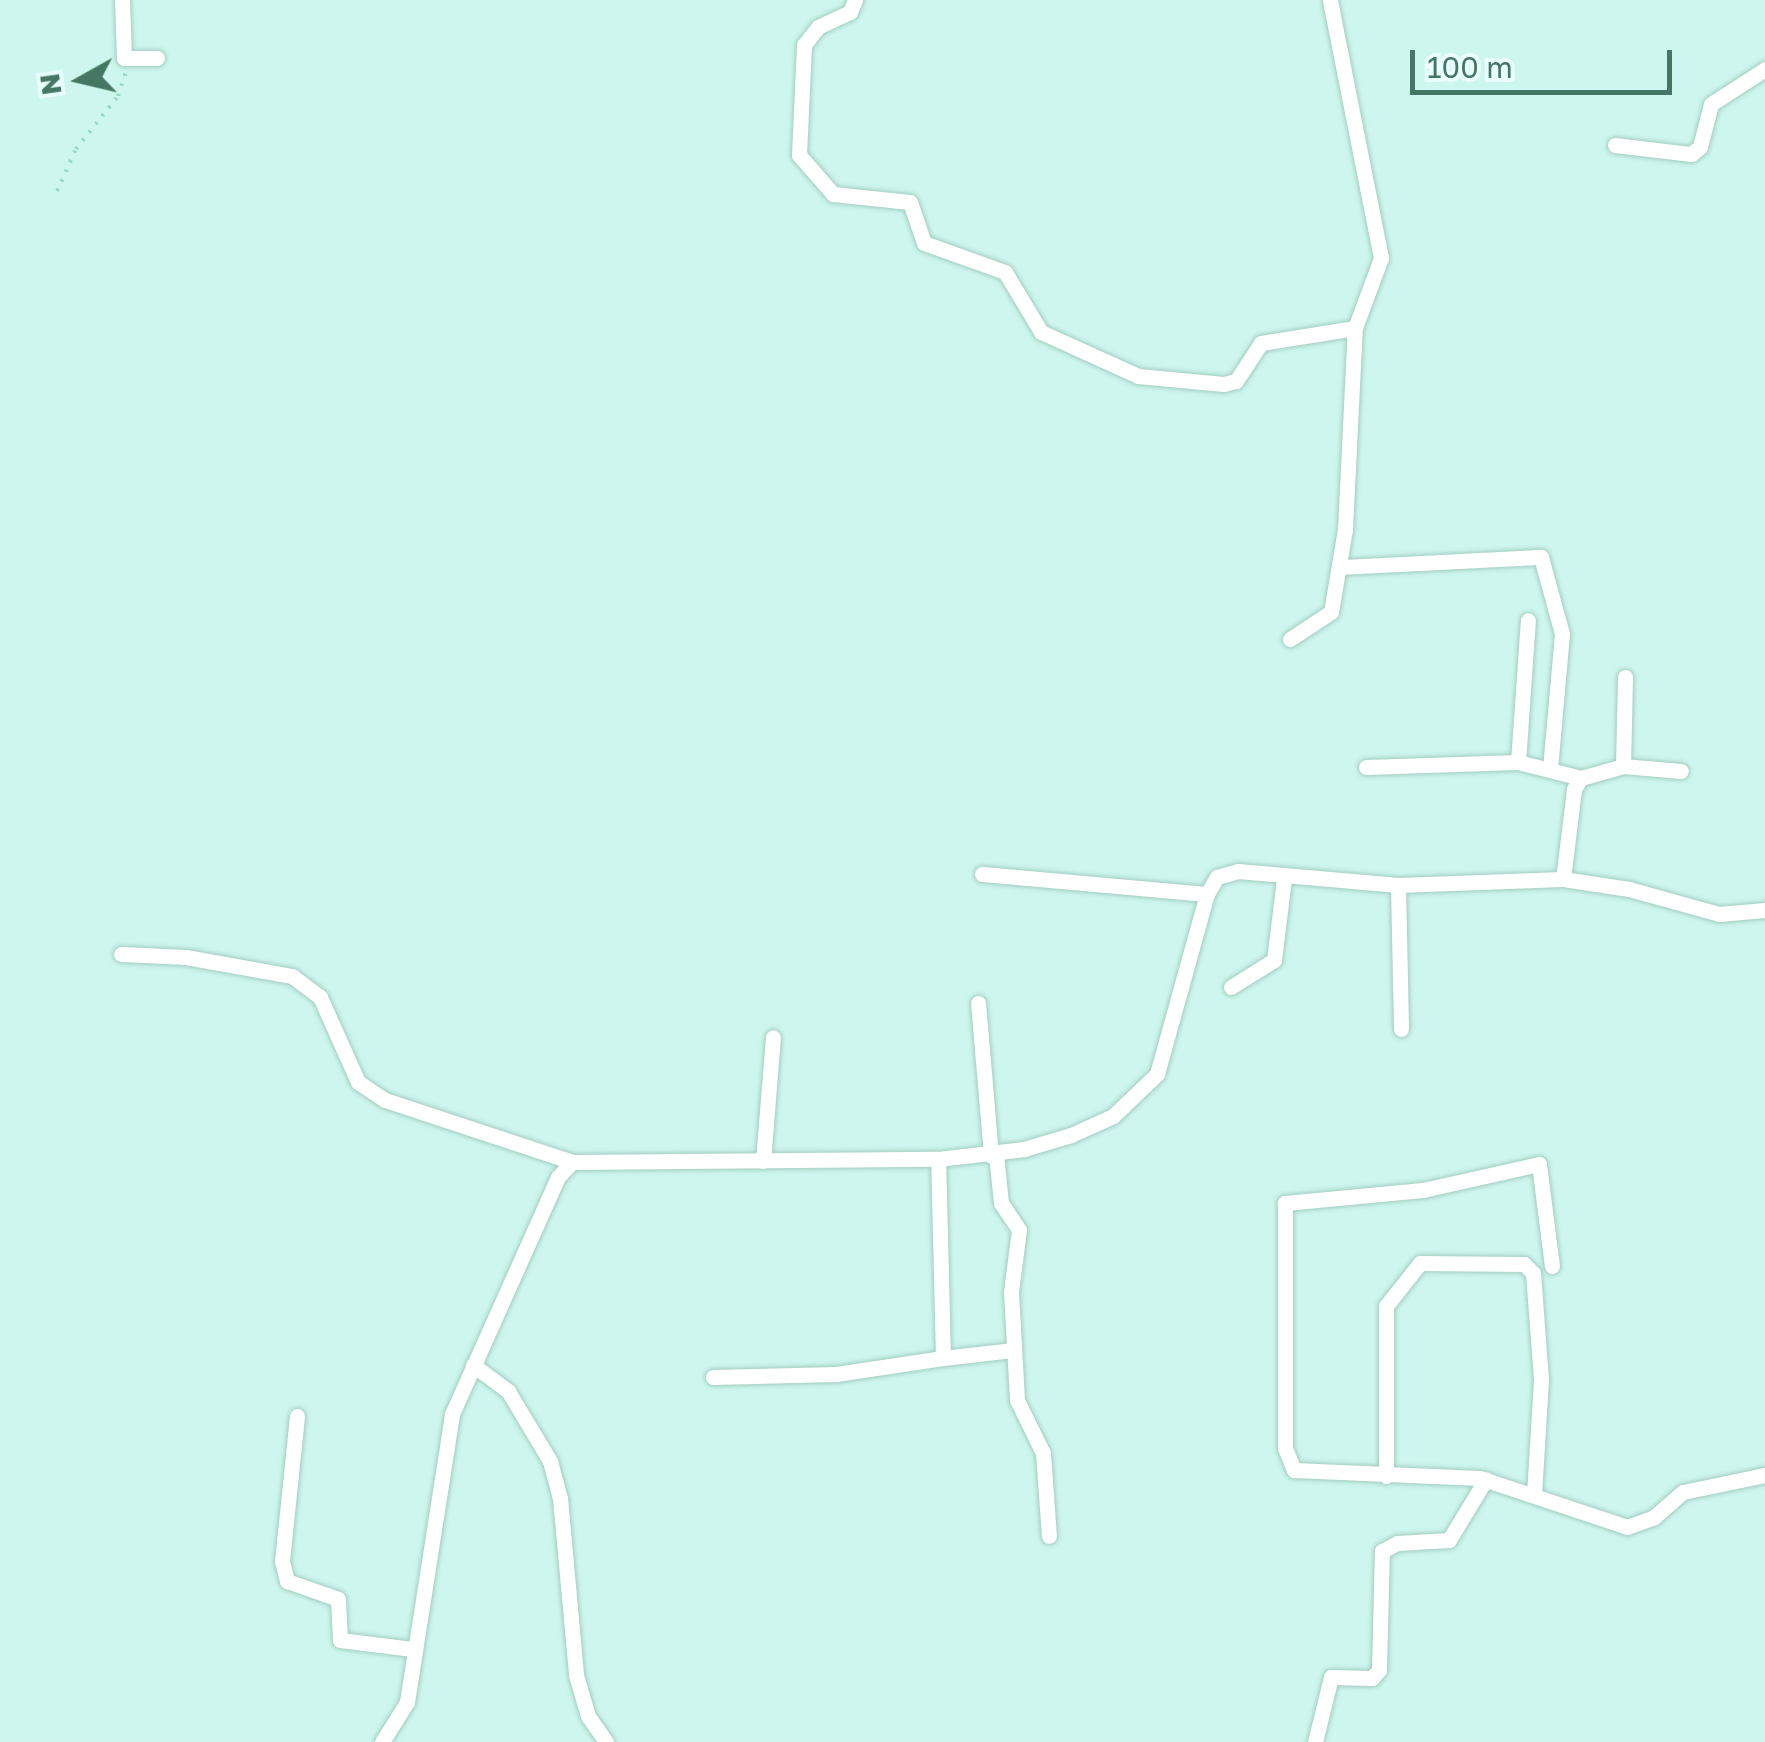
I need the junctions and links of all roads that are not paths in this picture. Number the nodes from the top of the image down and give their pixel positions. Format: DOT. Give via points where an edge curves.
graph roads {
  1 [pos="122,0"];
  2 [pos="855,0"];
  3 [pos="1330,0"];
  4 [pos="157,58"];
  5 [pos="1765,68"];
  6 [pos="1615,145"];
  7 [pos="1356,328"];
  8 [pos="1341,567"];
  9 [pos="1528,620"];
  10 [pos="1290,639"];
  11 [pos="1625,677"];
  12 [pos="1518,762"];
  13 [pos="1623,766"];
  14 [pos="1366,767"];
  15 [pos="1550,768"];
  16 [pos="1681,771"];
  17 [pos="1581,778"];
  18 [pos="982,874"];
  19 [pos="1284,878"];
  20 [pos="1562,879"];
  21 [pos="1398,884"];
  22 [pos="1206,894"];
  23 [pos="1765,910"];
  24 [pos="121,954"];
  25 [pos="1231,987"];
  26 [pos="978,1004"];
  27 [pos="1400,1028"];
  28 [pos="773,1036"];
  29 [pos="994,1154"];
  30 [pos="938,1160"];
  31 [pos="572,1162"];
  32 [pos="763,1162"];
  33 [pos="1552,1266"];
  34 [pos="1013,1350"];
  35 [pos="943,1358"];
  36 [pos="473,1365"];
  37 [pos="713,1377"];
  38 [pos="298,1416"];
  39 [pos="1765,1475"];
  40 [pos="1386,1476"];
  41 [pos="1486,1480"];
  42 [pos="1534,1494"];
  43 [pos="1049,1536"];
  44 [pos="412,1649"];
  45 [pos="382,1742"];
  46 [pos="606,1742"];
  47 [pos="1315,1742"];
  1 -- 4 [label="street" via="128,62"];
  2 -- 7 [label="street" via="850,12 818,27 804,45 799,155 833,194 910,202 924,244 1006,272 1040,332 1138,376 1224,384 1236,381 1261,343"];
  3 -- 7 [label="street" via="1381,242"];
  5 -- 6 [label="street" via="1711,104 1692,154"];
  7 -- 8 [label="street"];
  8 -- 10 [label="street" via="1332,612"];
  8 -- 15 [label="street" via="1530,552 1541,557 1562,634"];
  9 -- 12 [label="street"];
  11 -- 13 [label="street"];
  12 -- 14 [label="street"];
  12 -- 15 [label="street"];
  13 -- 16 [label="street"];
  13 -- 17 [label="street"];
  15 -- 17 [label="street"];
  17 -- 20 [label="street"];
  18 -- 22 [label="street"];
  19 -- 21 [label="street"];
  19 -- 22 [label="street" via="1238,871 1217,876"];
  19 -- 25 [label="street" via="1274,960"];
  20 -- 21 [label="street"];
  20 -- 23 [label="street" via="1719,914"];
  21 -- 27 [label="street"];
  22 -- 29 [label="street" via="1157,1074 1113,1116 1071,1135"];
  24 -- 31 [label="street" via="292,976 320,996 358,1082 385,1100"];
  26 -- 29 [label="street"];
  28 -- 32 [label="street"];
  29 -- 30 [label="street"];
  29 -- 34 [label="street" via="1001,1204 1018,1224"];
  30 -- 32 [label="street"];
  30 -- 35 [label="street"];
  31 -- 32 [label="street"];
  31 -- 36 [label="street" via="558,1177"];
  33 -- 40 [label="street" via="1540,1164 1424,1190 1285,1203 1287,1461 1304,1472"];
  34 -- 35 [label="street"];
  34 -- 43 [label="street" via="1019,1409 1043,1453"];
  35 -- 37 [label="street" via="836,1374"];
  36 -- 44 [label="street" via="452,1414"];
  36 -- 46 [label="street" via="508,1391 550,1461 576,1675 588,1716"];
  38 -- 44 [label="street" via="282,1561 287,1581 338,1599 338,1636 345,1643"];
  39 -- 42 [label="street" via="1683,1492 1654,1517 1627,1526"];
  40 -- 41 [label="street"];
  40 -- 42 [label="street" via="1386,1306 1420,1263 1524,1264 1533,1274 1541,1380"];
  41 -- 42 [label="street"];
  41 -- 47 [label="street" via="1449,1540 1397,1542 1382,1551 1379,1670 1372,1678 1331,1678"];
  44 -- 45 [label="street" via="407,1702"];
}
